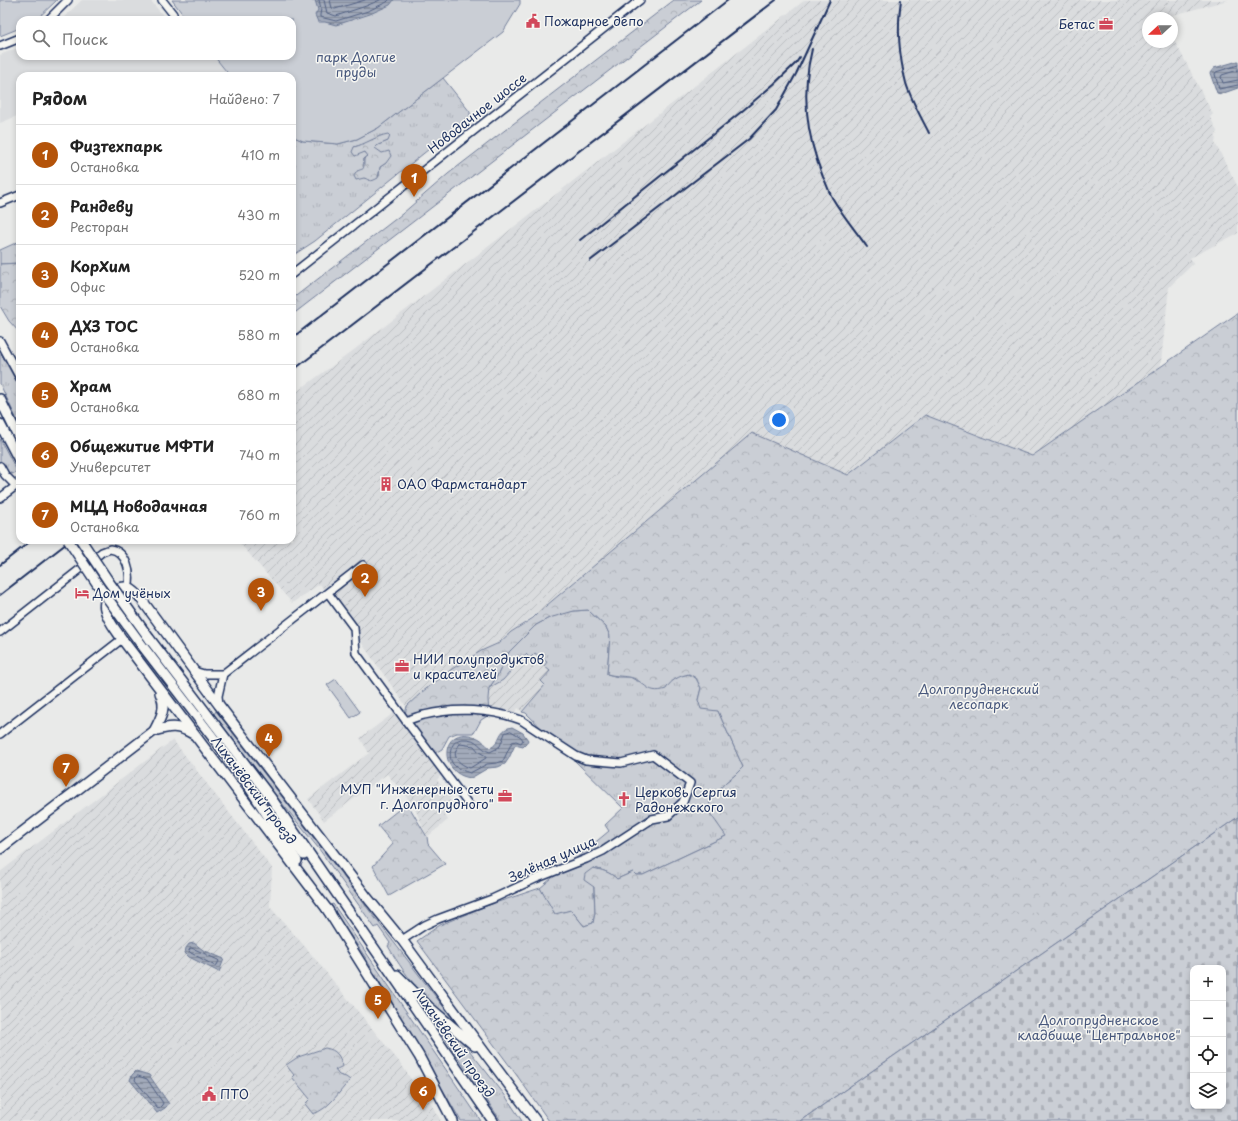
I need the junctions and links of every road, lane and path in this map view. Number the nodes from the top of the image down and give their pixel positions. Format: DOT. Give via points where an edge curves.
graph roads {
  1 [pos="68,0"];
  2 [pos="162,0"];
  3 [pos="640,0"];
  4 [pos="173,14"];
  5 [pos="52,16"];
  6 [pos="16,40"];
  7 [pos="0,46"];
  8 [pos="16,197"];
  9 [pos="0,203"];
  10 [pos="296,271"];
  11 [pos="0,341"];
  12 [pos="16,371"];
  13 [pos="0,399"];
  14 [pos="0,424"];
  15 [pos="16,432"];
  16 [pos="16,454"];
  17 [pos="0,466"];
  18 [pos="16,483"];
  19 [pos="16,486"];
  20 [pos="0,498"];
  21 [pos="71,544"];
  22 [pos="84,544"];
  23 [pos="363,565"];
  24 [pos="128,588"];
  25 [pos="328,593"];
  26 [pos="0,632"];
  27 [pos="122,639"];
  28 [pos="194,671"];
  29 [pos="223,674"];
  30 [pos="156,684"];
  31 [pos="219,705"];
  32 [pos="406,721"];
  33 [pos="154,731"];
  34 [pos="0,734"];
  35 [pos="196,736"];
  36 [pos="235,765"];
  37 [pos="469,805"];
  38 [pos="0,849"];
  39 [pos="330,913"];
  40 [pos="353,919"];
  41 [pos="402,940"];
  42 [pos="380,957"];
  43 [pos="488,1057"];
  44 [pos="526,1108"];
  45 [pos="453,1121"];
  46 [pos="493,1121"];
  47 [pos="530,1121"];
  48 [pos="536,1121"];
  1 -- 5 [label="street"];
  2 -- 4 [label="street"];
  3 -- 10 [label="street, Новодачное шоссе"];
  6 -- 7 [label="street"];
  8 -- 9 [label="street"];
  11 -- 12 [label="street"];
  13 -- 15 [label="main road"];
  14 -- 16 [label="main road"];
  17 -- 18 [label="street" via="5,475"];
  19 -- 20 [label="street"];
  21 -- 36 [label="main road, Лихачёвский проезд, bridge" via="141,644"];
  22 -- 40 [label="main road, Лихачёвский проезд, bridge" via="149,638 300,839"];
  23 -- 25 [label="street"];
  24 -- 26 [label="street" via="128,567 119,552 110,549"];
  24 -- 27 [label="main road" via="119,588 109,595 104,608"];
  24 -- 28 [label="main road" via="139,596"];
  25 -- 29 [label="street"];
  25 -- 32 [label="street" via="354,628 356,653"];
  27 -- 30 [label="main road"];
  27 -- 34 [label="street"];
  28 -- 29 [label="street"];
  28 -- 31 [label="main road"];
  29 -- 31 [label="street" via="218,696"];
  30 -- 33 [label="main road" via="164,704"];
  30 -- 35 [label="main road, Лихачёвский проезд"];
  31 -- 41 [label="main road"];
  32 -- 37 [label="street"];
  32 -- 41 [label="street, Зелёная улица" via="424,715 468,710 512,716 586,760 621,763 653,755 690,783 683,802 668,816 652,819 586,859 438,919"];
  33 -- 35 [label="main road" via="174,727 187,730"];
  33 -- 38 [label="main road"];
  35 -- 39 [label="main road, Лихачёвский проезд"];
  36 -- 39 [label="main road, Лихачёвский проезд"];
  36 -- 40 [label="main road, Лихачёвский проезд"];
  39 -- 45 [label="main road, Лихачёвский проезд" via="419,1056"];
  40 -- 42 [label="main road, Лихачёвский проезд"];
  41 -- 43 [label="main road"];
  42 -- 43 [label="main road" via="429,1007"];
  42 -- 46 [label="main road, Лихачёвский проезд"];
  43 -- 44 [label="main road, Лихачёвский проезд"];
  44 -- 47 [label="main road"];
  44 -- 48 [label="main road, Лихачёвский проезд"];
}
